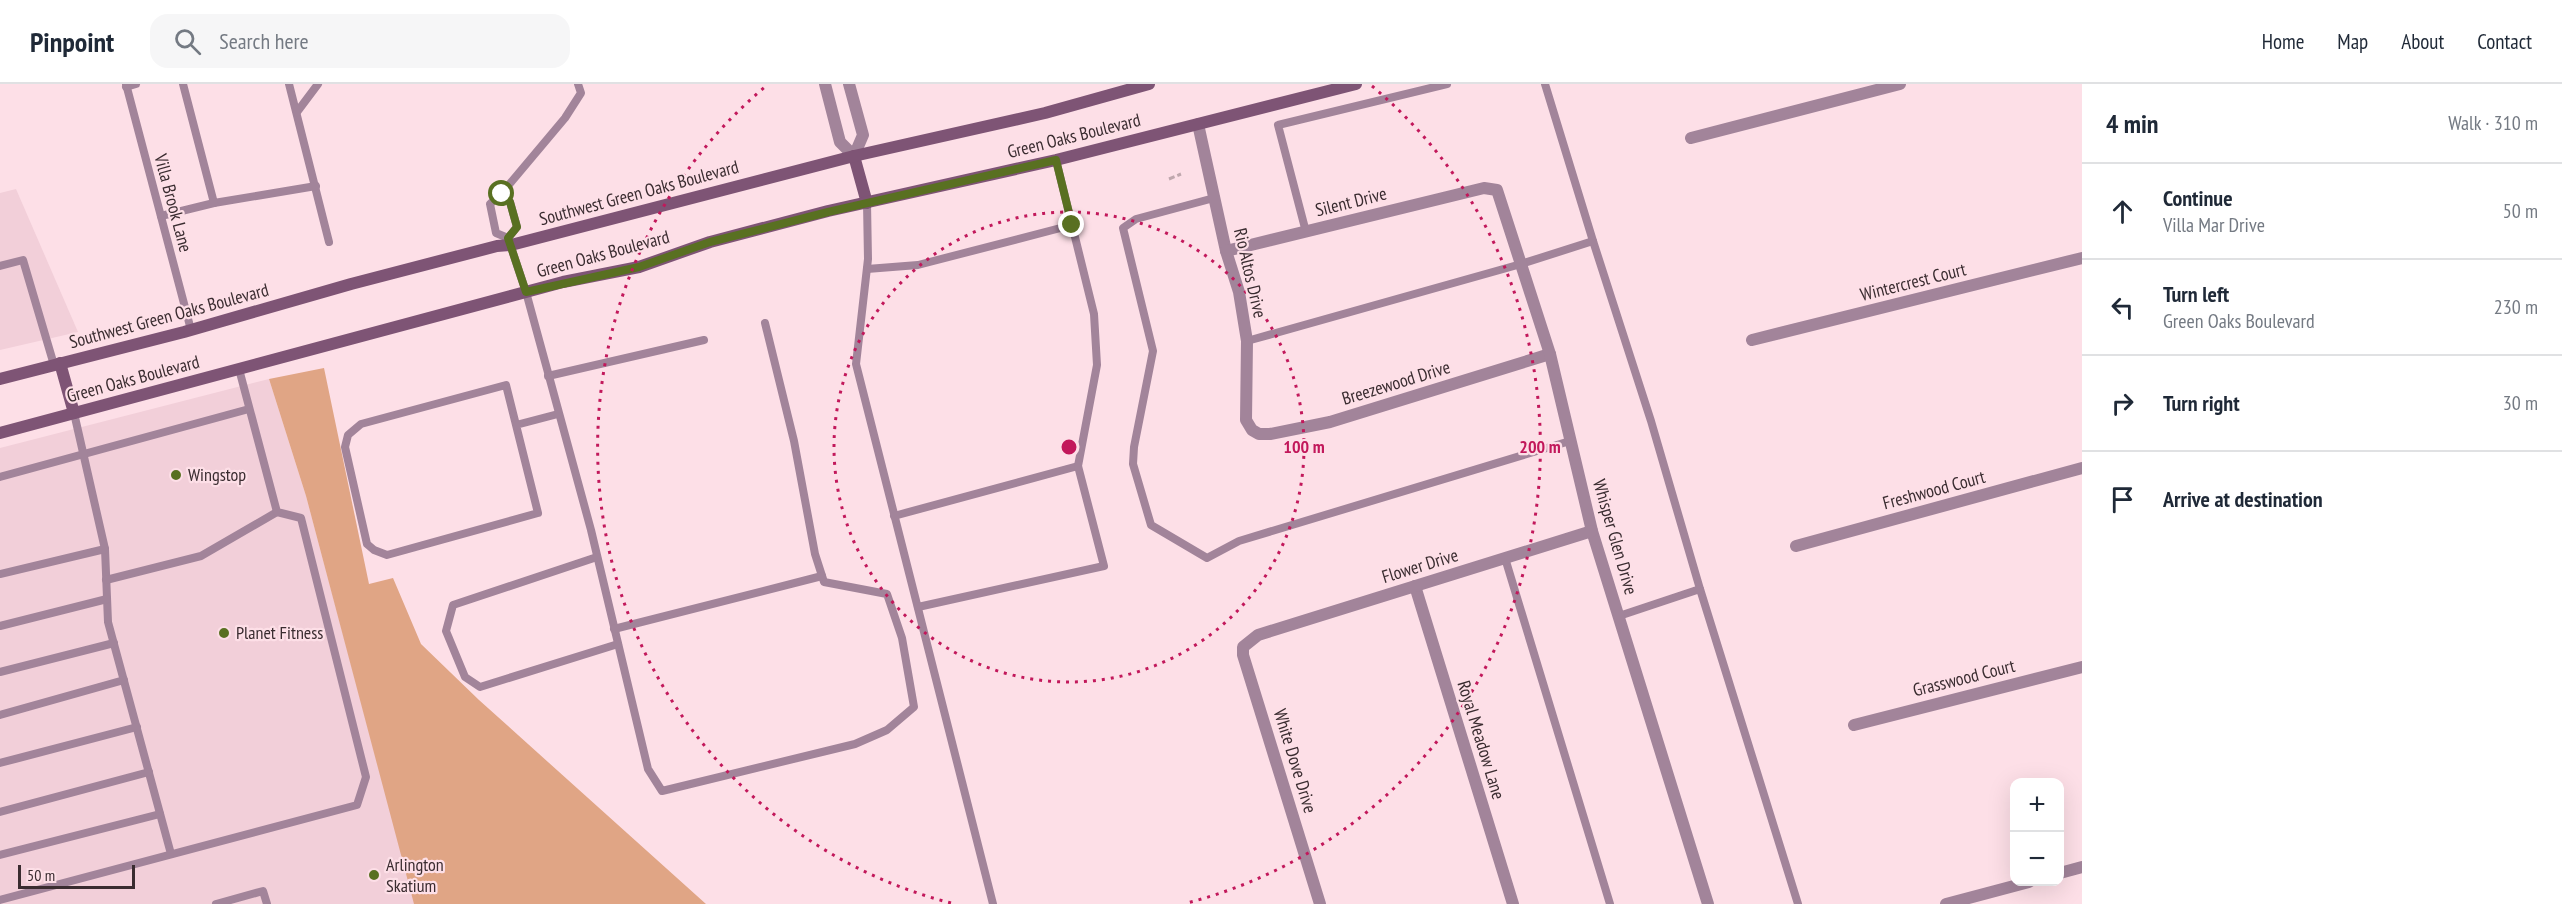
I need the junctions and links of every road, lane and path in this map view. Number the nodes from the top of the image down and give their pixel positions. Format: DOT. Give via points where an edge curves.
graph roads {
  1 [pos="136,84"];
  2 [pos="183,84"];
  3 [pos="289,84"];
  4 [pos="318,84"];
  5 [pos="578,84"];
  6 [pos="825,84"];
  7 [pos="849,84"];
  8 [pos="1149,84"];
  9 [pos="1356,84"];
  10 [pos="1447,84"];
  11 [pos="1545,84"];
  12 [pos="1900,84"];
  13 [pos="126,85"];
  14 [pos="297,112"];
  15 [pos="1198,124"];
  16 [pos="1691,138"];
  17 [pos="854,156"];
  18 [pos="1056,160"];
  19 [pos="1181,174"];
  20 [pos="1169,179"];
  21 [pos="316,186"];
  22 [pos="1484,189"];
  23 [pos="502,194"];
  24 [pos="1214,198"];
  25 [pos="867,202"];
  26 [pos="214,203"];
  27 [pos="161,216"];
  28 [pos="1072,225"];
  29 [pos="1306,232"];
  30 [pos="510,241"];
  31 [pos="1593,241"];
  32 [pos="330,242"];
  33 [pos="1226,251"];
  34 [pos="2082,258"];
  35 [pos="1521,264"];
  36 [pos="0,266"];
  37 [pos="867,269"];
  38 [pos="526,292"];
  39 [pos="765,323"];
  40 [pos="191,330"];
  41 [pos="704,340"];
  42 [pos="1752,340"];
  43 [pos="1247,341"];
  44 [pos="1550,354"];
  45 [pos="57,364"];
  46 [pos="239,369"];
  47 [pos="548,376"];
  48 [pos="0,379"];
  49 [pos="249,409"];
  50 [pos="74,413"];
  51 [pos="558,414"];
  52 [pos="516,424"];
  53 [pos="1252,430"];
  54 [pos="0,433"];
  55 [pos="1570,441"];
  56 [pos="83,455"];
  57 [pos="1077,466"];
  58 [pos="2082,468"];
  59 [pos="0,477"];
  60 [pos="277,512"];
  61 [pos="894,516"];
  62 [pos="1592,531"];
  63 [pos="1796,546"];
  64 [pos="105,549"];
  65 [pos="597,557"];
  66 [pos="1505,558"];
  67 [pos="0,574"];
  68 [pos="822,576"];
  69 [pos="106,580"];
  70 [pos="1416,586"];
  71 [pos="1700,589"];
  72 [pos="107,598"];
  73 [pos="918,607"];
  74 [pos="1618,616"];
  75 [pos="0,626"];
  76 [pos="614,629"];
  77 [pos="1258,635"];
  78 [pos="114,643"];
  79 [pos="618,644"];
  80 [pos="2082,667"];
  81 [pos="0,672"];
  82 [pos="124,680"];
  83 [pos="0,715"];
  84 [pos="1854,725"];
  85 [pos="137,728"];
  86 [pos="0,763"];
  87 [pos="149,772"];
  88 [pos="0,812"];
  89 [pos="160,814"];
  90 [pos="171,854"];
  91 [pos="0,855"];
  92 [pos="2082,867"];
  93 [pos="2064,872"];
  94 [pos="2014,886"];
  95 [pos="0,900"];
  96 [pos="216,904"];
  97 [pos="267,904"];
  98 [pos="993,904"];
  99 [pos="1320,904"];
  100 [pos="1513,904"];
  101 [pos="1610,904"];
  102 [pos="1708,904"];
  103 [pos="1798,904"];
  104 [pos="1946,904"];
  1 -- 13 [label="lane"];
  2 -- 26 [label="lane"];
  3 -- 14 [label="lane"];
  4 -- 14 [label="lane"];
  5 -- 23 [label="lane" via="581,93 565,118"];
  6 -- 17 [label="street" via="840,142"];
  7 -- 17 [label="street" via="863,135"];
  8 -- 17 [label="main road, Southwest Green Oaks Boulevard"];
  9 -- 15 [label="main road, Green Oaks Boulevard"];
  10 -- 29 [label="lane" via="1278,125"];
  11 -- 31 [label="lane"];
  12 -- 16 [label="street"];
  13 -- 27 [label="lane, Villa Brook Lane"];
  14 -- 21 [label="lane"];
  15 -- 18 [label="main road, Green Oaks Boulevard"];
  15 -- 24 [label="street, Rio Altos Drive"];
  17 -- 25 [label="main road"];
  17 -- 30 [label="main road, Southwest Green Oaks Boulevard"];
  18 -- 25 [label="main road, Green Oaks Boulevard"];
  18 -- 28 [label="lane"];
  19 -- 20 [label="path"];
  21 -- 26 [label="lane"];
  21 -- 32 [label="lane"];
  22 -- 29 [label="street, Silent Drive"];
  22 -- 35 [label="street, Whisper Glen Drive" via="1497,190"];
  23 -- 30 [label="lane" via="510,202 517,227"];
  23 -- 30 [label="lane" via="490,204 496,233"];
  24 -- 33 [label="street, Rio Altos Drive"];
  24 -- 55 [label="lane" via="1136,219 1123,228 1154,351 1133,465 1151,525 1171,539 1207,558 1239,541"];
  25 -- 37 [label="lane"];
  25 -- 38 [label="main road, Green Oaks Boulevard" via="710,242 639,267"];
  26 -- 27 [label="lane"];
  27 -- 40 [label="lane, Villa Brook Lane"];
  28 -- 37 [label="lane" via="918,265"];
  28 -- 57 [label="lane" via="1094,314 1097,365"];
  29 -- 33 [label="street, Silent Drive"];
  30 -- 38 [label="lane"];
  30 -- 40 [label="main road, Southwest Green Oaks Boulevard"];
  31 -- 35 [label="lane"];
  31 -- 71 [label="lane"];
  33 -- 43 [label="street, Rio Altos Drive" via="1239,292"];
  34 -- 42 [label="street, Wintercrest Court"];
  35 -- 43 [label="lane"];
  35 -- 44 [label="street, Whisper Glen Drive"];
  36 -- 45 [label="lane" via="23,260"];
  37 -- 61 [label="lane" via="856,364"];
  38 -- 46 [label="main road, Green Oaks Boulevard"];
  38 -- 47 [label="lane"];
  39 -- 68 [label="lane"];
  40 -- 45 [label="main road, Southwest Green Oaks Boulevard"];
  41 -- 47 [label="lane"];
  43 -- 53 [label="street, Rio Altos Drive" via="1246,420"];
  44 -- 53 [label="street, Breezewood Drive" via="1330,422 1270,434"];
  44 -- 55 [label="street, Whisper Glen Drive"];
  45 -- 48 [label="main road, Southwest Green Oaks Boulevard"];
  45 -- 50 [label="main road"];
  46 -- 49 [label="lane"];
  46 -- 50 [label="main road, Green Oaks Boulevard"];
  47 -- 51 [label="lane"];
  49 -- 56 [label="lane"];
  49 -- 60 [label="lane"];
  50 -- 54 [label="main road, Green Oaks Boulevard"];
  50 -- 56 [label="lane"];
  51 -- 52 [label="lane"];
  51 -- 65 [label="lane"];
  52 -- 52 [label="lane" via="506,385 361,424 348,435 345,447 367,544 387,555 538,513"];
  55 -- 62 [label="street, Whisper Glen Drive"];
  56 -- 59 [label="lane"];
  56 -- 64 [label="lane"];
  57 -- 61 [label="lane"];
  57 -- 73 [label="lane" via="1104,566"];
  58 -- 63 [label="street, Freshwood Court"];
  60 -- 69 [label="lane" via="201,556"];
  60 -- 90 [label="lane" via="301,518 366,777 357,805"];
  61 -- 73 [label="lane"];
  62 -- 66 [label="street, Flower Drive"];
  62 -- 74 [label="street, Whisper Glen Drive"];
  64 -- 67 [label="lane"];
  64 -- 69 [label="lane"];
  65 -- 76 [label="lane"];
  65 -- 79 [label="lane" via="453,604 446,631 465,677 480,687"];
  66 -- 70 [label="street, Flower Drive"];
  66 -- 101 [label="lane"];
  68 -- 76 [label="lane"];
  68 -- 79 [label="lane" via="824,582 887,594 902,638 914,707 887,730 855,744 662,791 648,769"];
  69 -- 72 [label="lane"];
  70 -- 77 [label="street, Flower Drive"];
  70 -- 100 [label="street, Royal Meadow Lane"];
  71 -- 74 [label="lane"];
  71 -- 103 [label="lane"];
  72 -- 75 [label="lane"];
  72 -- 78 [label="lane"];
  73 -- 98 [label="lane"];
  74 -- 102 [label="street, Whisper Glen Drive"];
  76 -- 79 [label="lane"];
  77 -- 99 [label="street, White Dove Drive" via="1243,647 1244,655"];
  78 -- 81 [label="lane"];
  78 -- 82 [label="lane"];
  80 -- 84 [label="street, Grasswood Court"];
  82 -- 83 [label="lane"];
  82 -- 85 [label="lane"];
  85 -- 86 [label="lane"];
  85 -- 87 [label="lane"];
  87 -- 88 [label="lane"];
  87 -- 89 [label="lane"];
  89 -- 90 [label="lane"];
  89 -- 91 [label="lane"];
  90 -- 95 [label="lane"];
  92 -- 93 [label="street"];
  94 -- 104 [label="street"];
  96 -- 97 [label="lane" via="263,891"];
}
